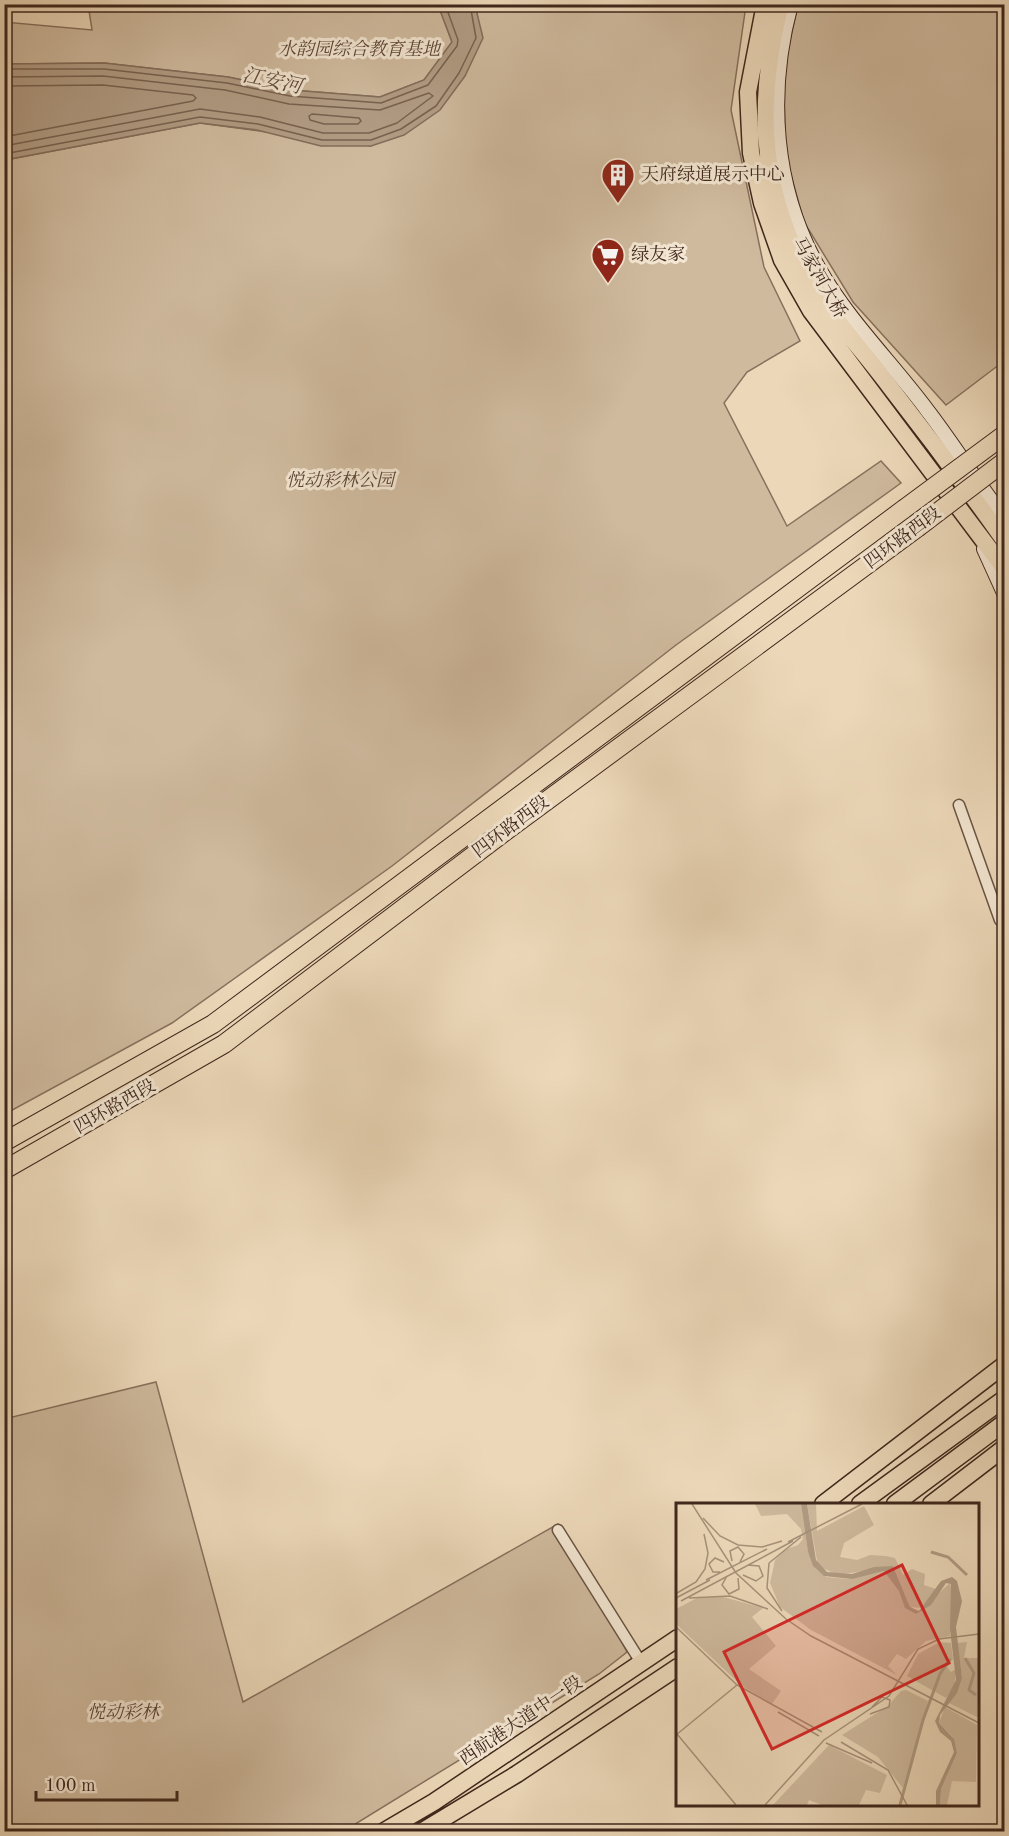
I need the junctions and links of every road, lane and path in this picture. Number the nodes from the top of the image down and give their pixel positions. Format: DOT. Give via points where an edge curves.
graph roads {
  1 [pos="765,4"];
  2 [pos="780,4"];
  3 [pos="791,4"];
  4 [pos="1005,435"];
  5 [pos="1005,462"];
  6 [pos="999,521"];
  7 [pos="974,528"];
  8 [pos="1005,540"];
  9 [pos="1005,568"];
  10 [pos="1005,593"];
  11 [pos="959,805"];
  12 [pos="1005,919"];
  13 [pos="68,1104"];
  14 [pos="4,1131"];
  15 [pos="4,1142"];
  16 [pos="4,1170"];
  17 [pos="1005,1365"];
  18 [pos="1005,1399"];
  19 [pos="1005,1423"];
  20 [pos="1005,1448"];
  21 [pos="824,1503"];
  22 [pos="861,1503"];
  23 [pos="896,1503"];
  24 [pos="933,1503"];
  25 [pos="558,1530"];
  26 [pos="676,1639"];
  27 [pos="642,1664"];
  28 [pos="676,1668"];
  29 [pos="383,1832"];
  30 [pos="421,1832"];
  1 -- 7 [label="main road, 马家河大桥" via="748,92 751,153 762,203 782,261 821,325"];
  2 -- 6 [label="main road" via="770,47 766,153 774,189 800,261 834,315"];
  3 -- 6 [label="street" via="776,82 777,134 788,192 806,243 839,299 927,410"];
  4 -- 13 [label="highway, 四环路西段, bridge" via="213,1024"];
  5 -- 16 [label="highway, 四环路西段, bridge" via="224,1044"];
  6 -- 8 [label="main road"];
  7 -- 9 [label="main road, 马家河大桥"];
  7 -- 10 [label="street"];
  11 -- 12 [label="street" via="1000,920"];
  13 -- 14 [label="highway"];
  13 -- 15 [label="highway, 四环路西段"];
  17 -- 21 [label="main road"];
  18 -- 22 [label="main road"];
  19 -- 23 [label="main road"];
  20 -- 24 [label="main road"];
  25 -- 27 [label="street"];
  26 -- 27 [label="main road, 西航港大道中一段"];
  27 -- 29 [label="main road, 西航港大道中一段"];
  28 -- 30 [label="main road" via="518,1774"];
}
